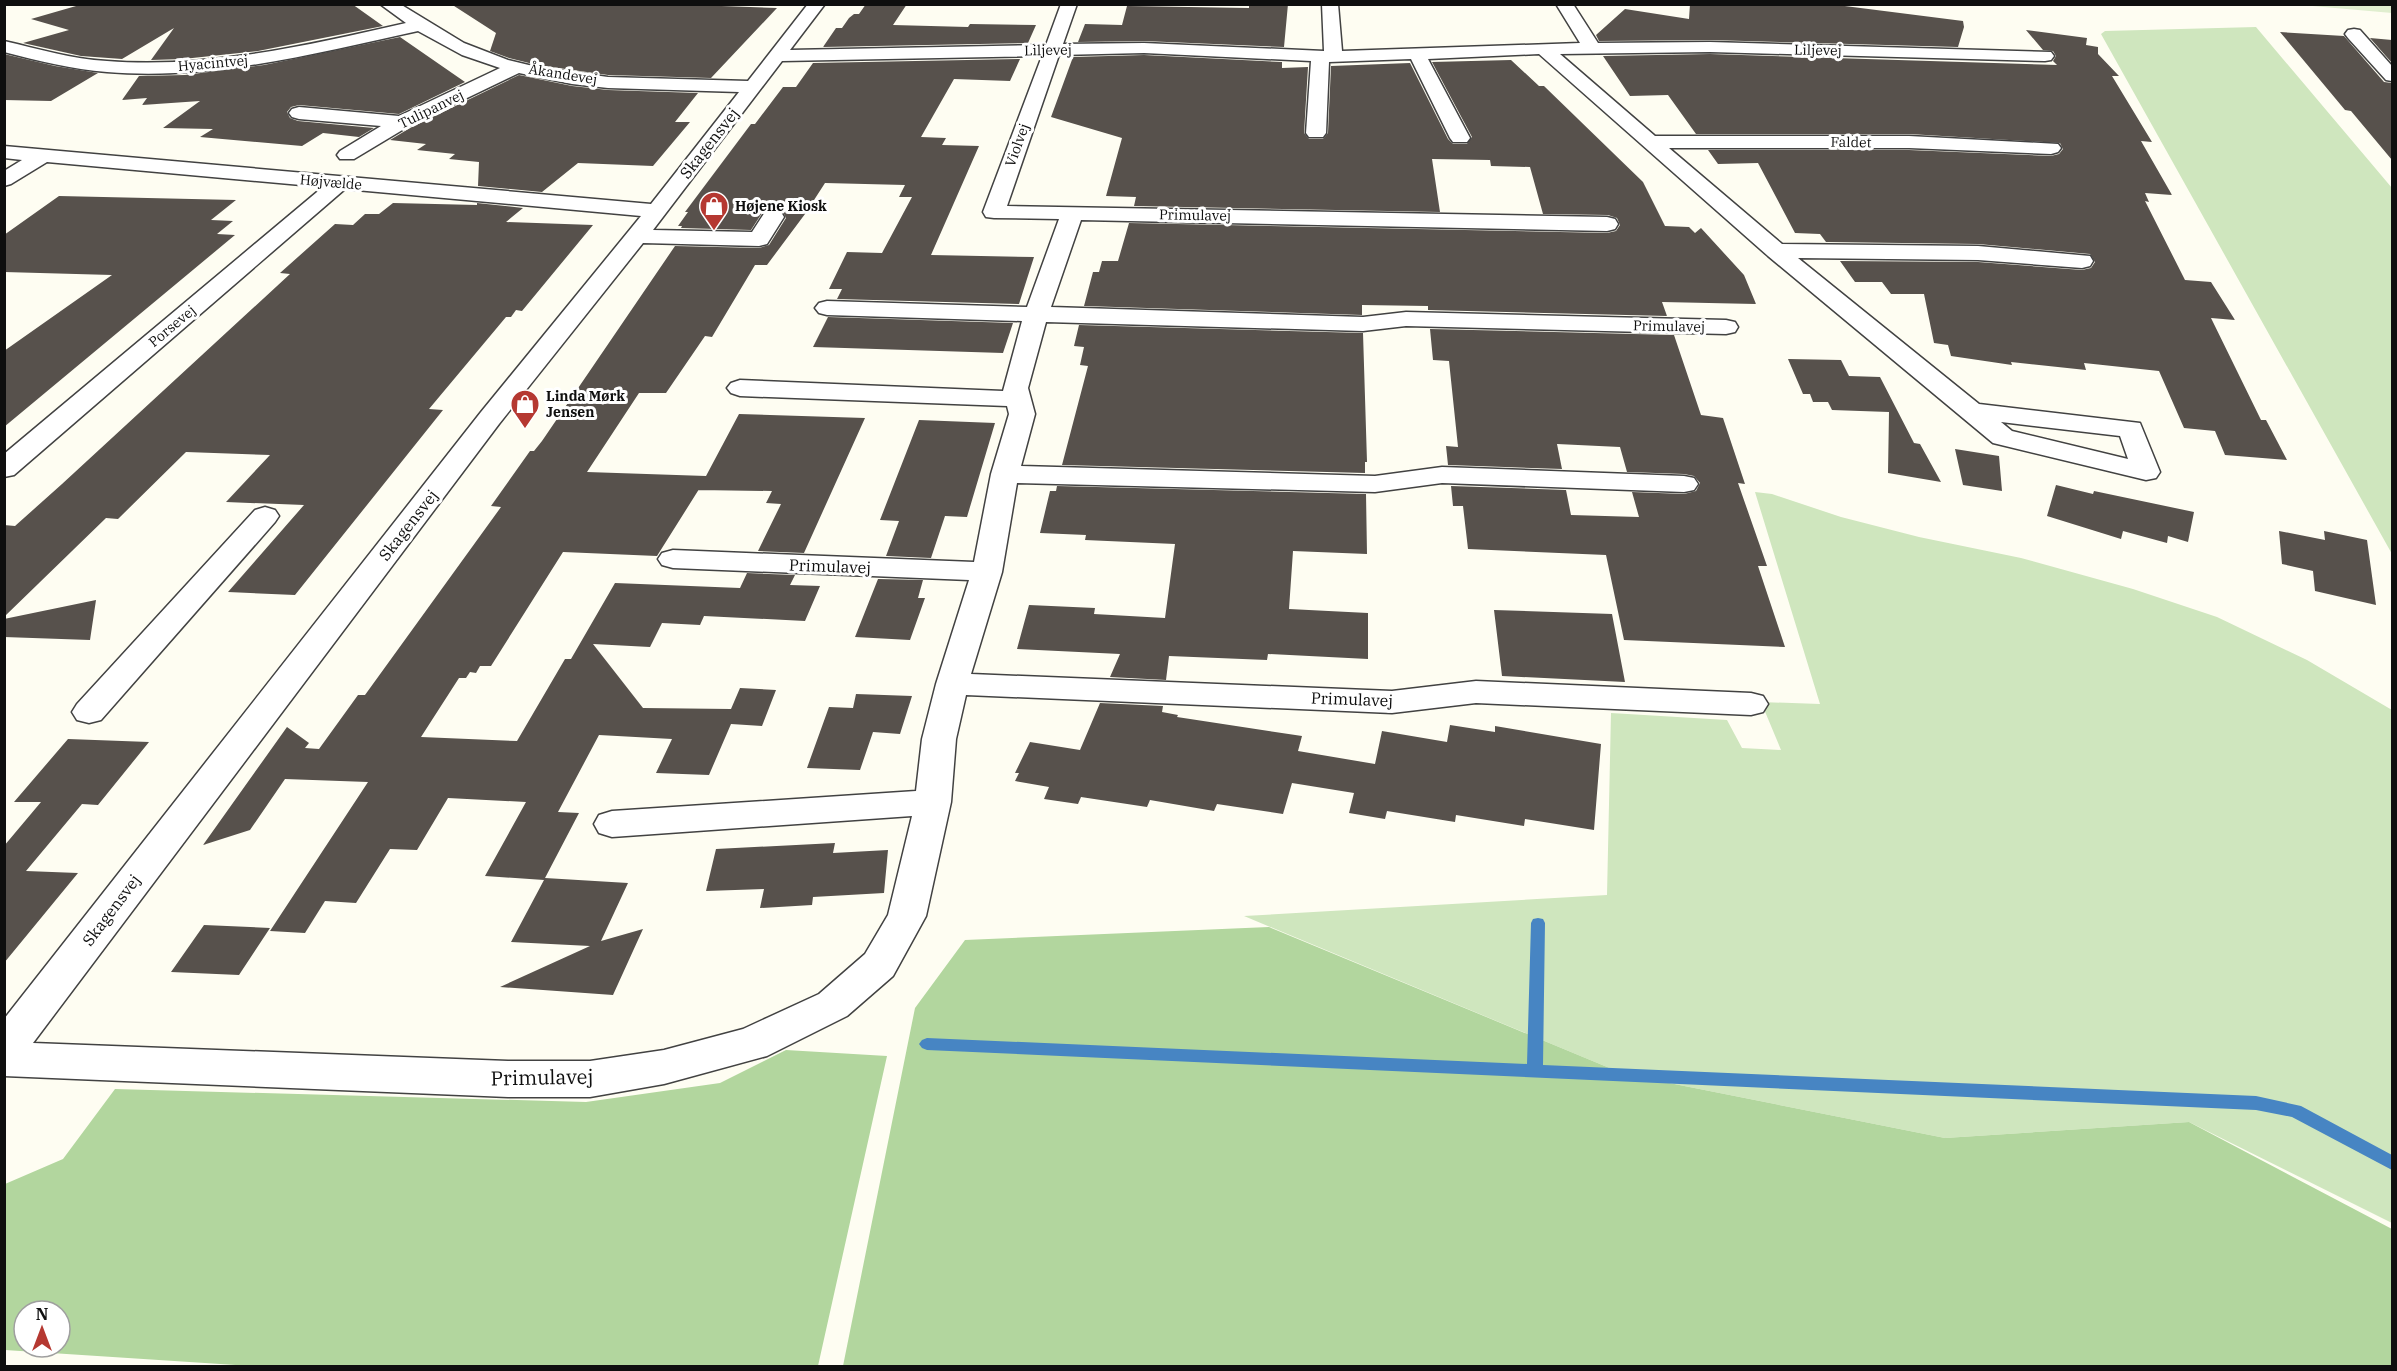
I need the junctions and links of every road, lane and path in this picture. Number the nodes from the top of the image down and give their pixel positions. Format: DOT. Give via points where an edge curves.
graph roads {
  1 [pos="388,4"];
  2 [pos="817,4"];
  3 [pos="1069,4"];
  4 [pos="1330,4"];
  5 [pos="1564,4"];
  6 [pos="421,25"];
  7 [pos="2354,34"];
  8 [pos="4,46"];
  9 [pos="1592,48"];
  10 [pos="1052,50"];
  11 [pos="1543,50"];
  12 [pos="1417,54"];
  13 [pos="776,56"];
  14 [pos="2045,56"];
  15 [pos="1326,57"];
  16 [pos="518,68"];
  17 [pos="2392,76"];
  18 [pos="753,87"];
  19 [pos="299,113"];
  20 [pos="402,122"];
  21 [pos="1316,133"];
  22 [pos="1460,138"];
  23 [pos="1651,142"];
  24 [pos="2051,148"];
  25 [pos="4,152"];
  26 [pos="347,155"];
  27 [pos="42,156"];
  28 [pos="4,180"];
  29 [pos="340,183"];
  30 [pos="657,211"];
  31 [pos="1072,213"];
  32 [pos="773,217"];
  33 [pos="1607,224"];
  34 [pos="637,236"];
  35 [pos="1776,251"];
  36 [pos="2082,261"];
  37 [pos="827,308"];
  38 [pos="1036,315"];
  39 [pos="1726,327"];
  40 [pos="740,388"];
  41 [pos="1018,399"];
  42 [pos="1972,411"];
  43 [pos="4,469"];
  44 [pos="1005,474"];
  45 [pos="1683,484"];
  46 [pos="265,516"];
  47 [pos="674,560"];
  48 [pos="987,572"];
  49 [pos="952,684"];
  50 [pos="1751,704"];
  51 [pos="88,712"];
  52 [pos="933,802"];
  53 [pos="612,824"];
  54 [pos="4,1050"];
  55 [pos="4,1059"];
  1 -- 6 [label="street, Åkandevej"];
  2 -- 13 [label="street, Skagensvej"];
  3 -- 10 [label="street, Violvej"];
  4 -- 15 [label="street"];
  5 -- 9 [label="street"];
  6 -- 8 [label="street, Hyacintvej" via="295,53 177,67 78,66 40,59"];
  6 -- 16 [label="street, Åkandevej" via="466,50"];
  7 -- 17 [label="street"];
  9 -- 11 [label="street, Liljevej"];
  9 -- 14 [label="street, Liljevej"];
  10 -- 13 [label="street, Liljevej"];
  10 -- 15 [label="street, Liljevej" via="1202,49"];
  10 -- 31 [label="street, Violvej" via="994,212"];
  11 -- 12 [label="street, Liljevej"];
  11 -- 23 [label="street"];
  12 -- 15 [label="street, Liljevej"];
  12 -- 22 [label="street"];
  13 -- 18 [label="street, Skagensvej"];
  15 -- 21 [label="street"];
  16 -- 18 [label="street, Åkandevej" via="595,80"];
  16 -- 20 [label="street, Tulipanvej"];
  18 -- 30 [label="street, Skagensvej"];
  19 -- 20 [label="street"];
  20 -- 26 [label="street, Tulipanvej"];
  23 -- 24 [label="street, Faldet" via="1909,142"];
  23 -- 35 [label="street"];
  25 -- 27 [label="street, Højvælde"];
  27 -- 28 [label="street"];
  27 -- 29 [label="street, Højvælde"];
  29 -- 30 [label="street, Højvælde"];
  29 -- 43 [label="street, Porsevej"];
  30 -- 34 [label="street, Skagensvej"];
  31 -- 33 [label="street, Primulavej"];
  31 -- 38 [label="street, Primulavej"];
  32 -- 34 [label="street" via="759,239"];
  34 -- 54 [label="street, Skagensvej" via="490,418"];
  35 -- 36 [label="street" via="1978,253"];
  35 -- 42 [label="street"];
  37 -- 38 [label="street, Primulavej"];
  38 -- 39 [label="street, Primulavej" via="1363,324 1406,319"];
  38 -- 41 [label="street, Primulavej" via="1015,388"];
  40 -- 41 [label="street"];
  41 -- 44 [label="street, Primulavej" via="1022,414"];
  42 -- 42 [label="street" via="2003,437 2146,472 2132,429"];
  44 -- 45 [label="street" via="1375,484 1442,475"];
  44 -- 48 [label="street, Primulavej"];
  46 -- 51 [label="street"];
  47 -- 48 [label="street, Primulavej"];
  48 -- 49 [label="street, Primulavej"];
  49 -- 50 [label="street, Primulavej" via="1392,702 1476,692"];
  49 -- 52 [label="street, Primulavej" via="939,739"];
  52 -- 53 [label="street"];
  52 -- 55 [label="street, Primulavej" via="907,916 879,965 833,1005 752,1044 664,1067 590,1078 508,1079"];
}
